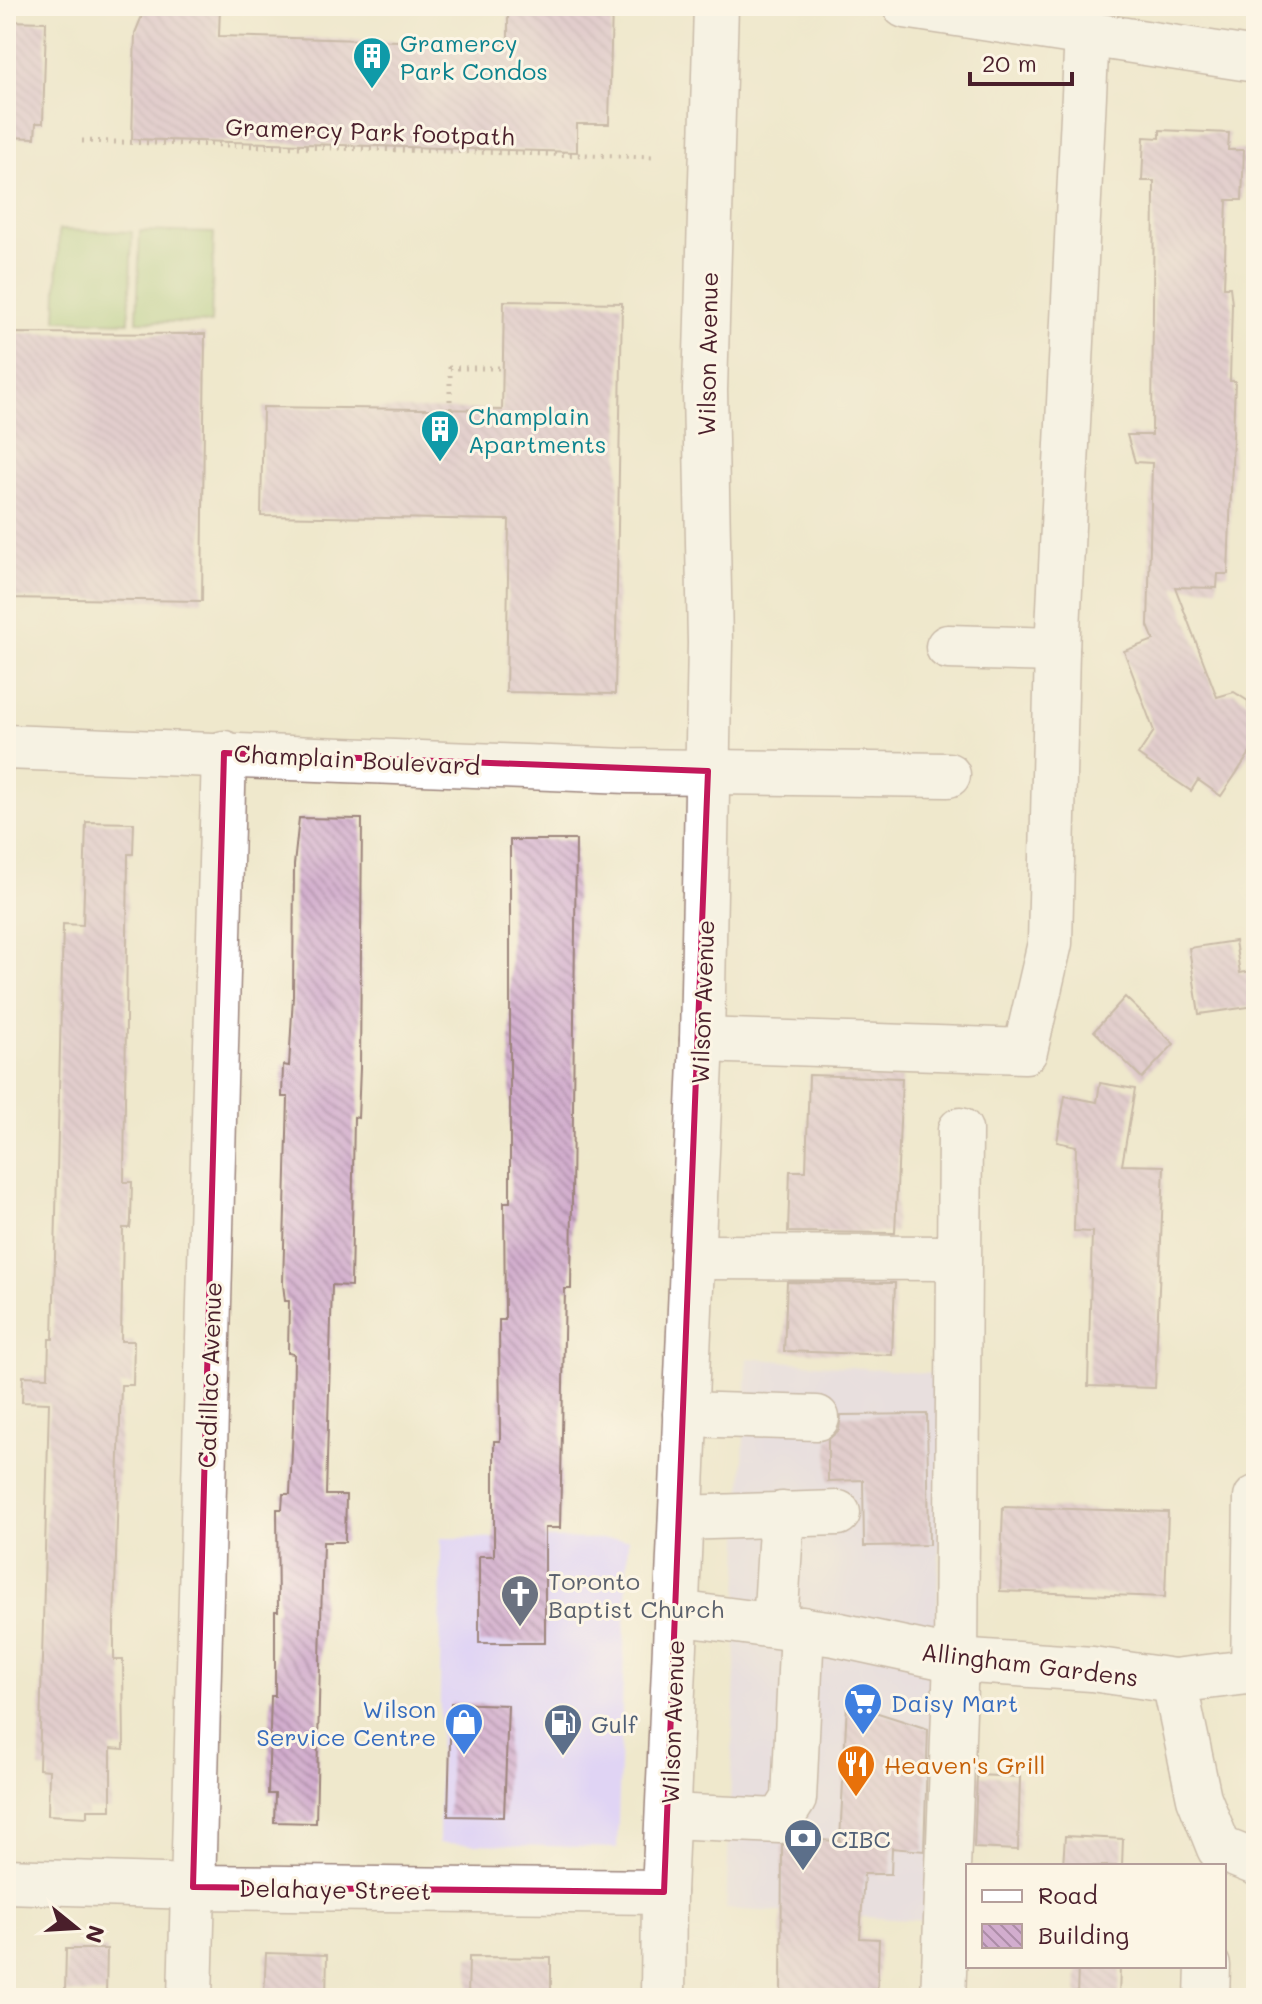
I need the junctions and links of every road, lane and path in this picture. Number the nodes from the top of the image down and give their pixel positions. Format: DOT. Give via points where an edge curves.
graph roads {
  1 [pos="716,6"];
  2 [pos="905,6"];
  3 [pos="1087,33"];
  4 [pos="1256,60"];
  5 [pos="82,141"];
  6 [pos="656,157"];
  7 [pos="503,368"];
  8 [pos="450,409"];
  9 [pos="948,647"];
  10 [pos="1057,650"];
  11 [pos="6,747"];
  12 [pos="224,753"];
  13 [pos="708,771"];
  14 [pos="948,775"];
  15 [pos="702,1040"];
  16 [pos="960,1130"];
  17 [pos="692,1257"];
  18 [pos="957,1258"];
  19 [pos="685,1414"];
  20 [pos="817,1418"];
  21 [pos="1256,1498"];
  22 [pos="838,1513"];
  23 [pos="782,1514"];
  24 [pos="681,1518"];
  25 [pos="676,1613"];
  26 [pos="788,1627"];
  27 [pos="956,1660"];
  28 [pos="1254,1671"];
  29 [pos="1174,1681"];
  30 [pos="668,1816"];
  31 [pos="1231,1859"];
  32 [pos="6,1881"];
  33 [pos="193,1887"];
  34 [pos="664,1892"];
  35 [pos="1208,1968"];
  36 [pos="190,1998"];
  37 [pos="663,1998"];
  38 [pos="943,1998"];
  39 [pos="1207,1998"];
  1 -- 13 [label="street, Wilson Avenue" via="705,390"];
  2 -- 3 [label="street"];
  3 -- 4 [label="street"];
  3 -- 10 [label="street"];
  5 -- 6 [label="path, Gramercy Park footpath"];
  7 -- 8 [label="path" via="450,368"];
  9 -- 10 [label="street"];
  10 -- 15 [label="street" via="1050,943 1025,1051"];
  11 -- 12 [label="street, Champlain Boulevard"];
  12 -- 13 [label="street, Champlain Boulevard"];
  12 -- 33 [label="street, Cadillac Avenue"];
  13 -- 14 [label="street, Champlain Boulevard"];
  13 -- 15 [label="street, Wilson Avenue"];
  15 -- 17 [label="street, Wilson Avenue"];
  16 -- 18 [label="street"];
  17 -- 18 [label="street"];
  17 -- 19 [label="street, Wilson Avenue"];
  18 -- 27 [label="street"];
  19 -- 20 [label="street"];
  19 -- 24 [label="street, Wilson Avenue"];
  21 -- 28 [label="street"];
  22 -- 23 [label="street"];
  23 -- 24 [label="street"];
  23 -- 26 [label="street"];
  24 -- 25 [label="street, Wilson Avenue"];
  25 -- 26 [label="street, Allingham Gardens"];
  25 -- 30 [label="street, Wilson Avenue"];
  26 -- 27 [label="street, Allingham Gardens"];
  26 -- 30 [label="street" via="794,1799 780,1821"];
  27 -- 29 [label="street, Allingham Gardens" via="1092,1669"];
  27 -- 38 [label="street"];
  28 -- 29 [label="street, Allingham Gardens"];
  29 -- 31 [label="street" via="1199,1798"];
  30 -- 34 [label="street, Wilson Avenue"];
  32 -- 33 [label="street, Delahaye Street"];
  33 -- 34 [label="street, Delahaye Street"];
  33 -- 36 [label="street, Cadillac Avenue"];
  34 -- 37 [label="street, Wilson Avenue"];
  35 -- 39 [label="street"];
}
